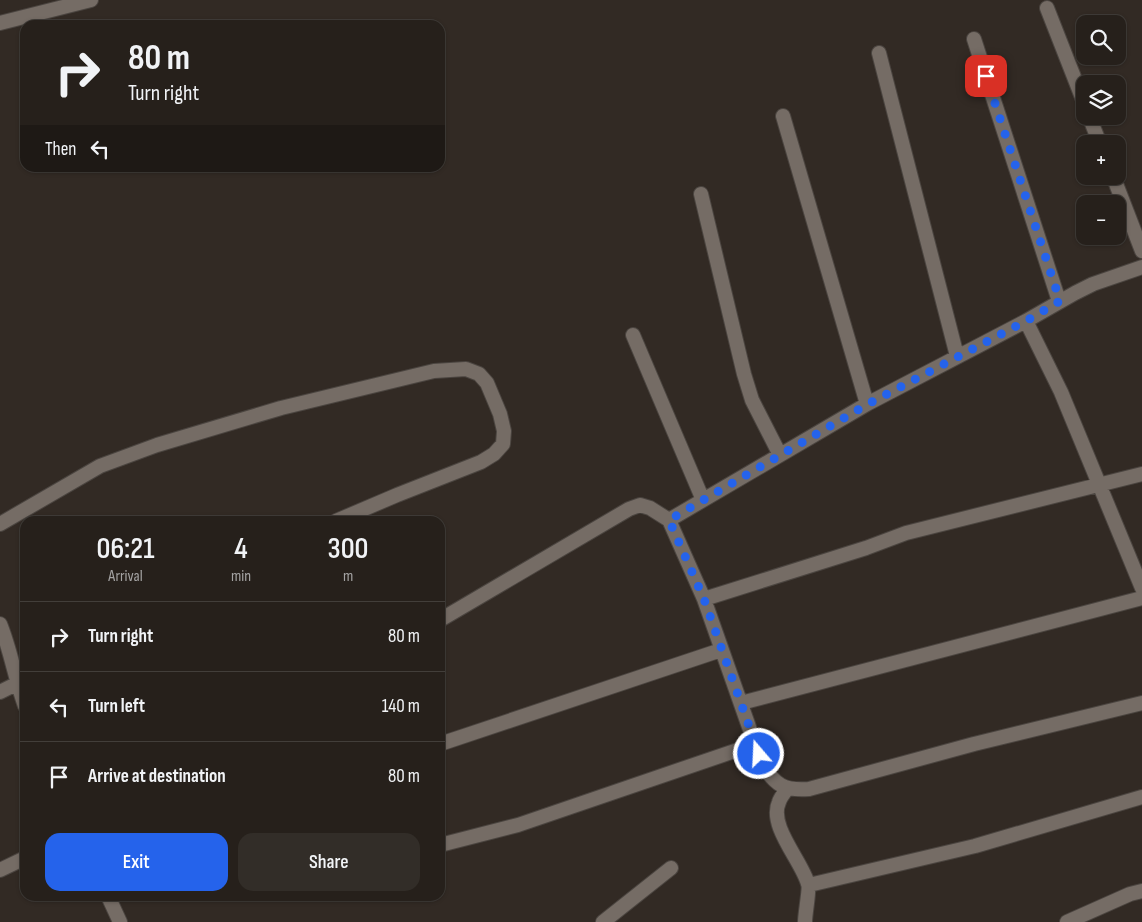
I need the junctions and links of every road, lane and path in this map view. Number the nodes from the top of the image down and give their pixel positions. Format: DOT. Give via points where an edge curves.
graph roads {
  1 [pos="91,0"];
  2 [pos="1047,8"];
  3 [pos="0,22"];
  4 [pos="974,39"];
  5 [pos="878,52"];
  6 [pos="1076,82"];
  7 [pos="783,116"];
  8 [pos="1116,185"];
  9 [pos="701,194"];
  10 [pos="1142,251"];
  11 [pos="1142,267"];
  12 [pos="1060,301"];
  13 [pos="1026,321"];
  14 [pos="633,335"];
  15 [pos="957,356"];
  16 [pos="868,404"];
  17 [pos="780,455"];
  18 [pos="1142,474"];
  19 [pos="1100,485"];
  20 [pos="703,500"];
  21 [pos="347,516"];
  22 [pos="669,520"];
  23 [pos="0,524"];
  24 [pos="1142,588"];
  25 [pos="1142,598"];
  26 [pos="704,599"];
  27 [pos="445,617"];
  28 [pos="0,624"];
  29 [pos="721,650"];
  30 [pos="20,679"];
  31 [pos="20,682"];
  32 [pos="0,692"];
  33 [pos="741,703"];
  34 [pos="1142,703"];
  35 [pos="445,742"];
  36 [pos="755,744"];
  37 [pos="787,789"];
  38 [pos="1142,797"];
  39 [pos="445,844"];
  40 [pos="20,860"];
  41 [pos="671,868"];
  42 [pos="0,870"];
  43 [pos="809,885"];
  44 [pos="1142,891"];
  45 [pos="110,901"];
  46 [pos="120,922"];
  47 [pos="603,922"];
  48 [pos="804,922"];
  49 [pos="1067,922"];
  1 -- 3 [label="street"];
  2 -- 6 [label="street"];
  4 -- 12 [label="street"];
  5 -- 15 [label="street"];
  7 -- 16 [label="street"];
  8 -- 10 [label="street"];
  9 -- 17 [label="street" via="744,374 752,400"];
  11 -- 12 [label="street" via="1093,284"];
  12 -- 13 [label="street"];
  13 -- 15 [label="street"];
  13 -- 19 [label="street" via="1061,392"];
  14 -- 20 [label="street"];
  15 -- 16 [label="street"];
  16 -- 17 [label="street"];
  17 -- 20 [label="street"];
  18 -- 19 [label="street"];
  19 -- 24 [label="street"];
  19 -- 26 [label="street" via="906,532 866,548"];
  20 -- 22 [label="street"];
  21 -- 23 [label="street" via="494,454 503,444 504,431 487,382 479,374 455,369 409,376 281,408 157,445 100,466"];
  22 -- 26 [label="street"];
  22 -- 27 [label="street" via="640,505 629,509"];
  25 -- 33 [label="street"];
  26 -- 29 [label="street"];
  28 -- 30 [label="street"];
  29 -- 33 [label="street"];
  29 -- 35 [label="street"];
  31 -- 32 [label="street"];
  33 -- 36 [label="street"];
  34 -- 37 [label="street" via="809,789"];
  36 -- 37 [label="street" via="768,773"];
  36 -- 39 [label="street" via="518,825"];
  37 -- 43 [label="street" via="778,803 776,814"];
  38 -- 43 [label="street" via="975,846"];
  40 -- 42 [label="street"];
  41 -- 47 [label="street"];
  43 -- 48 [label="street"];
  44 -- 49 [label="street"];
  45 -- 46 [label="street"];
}
